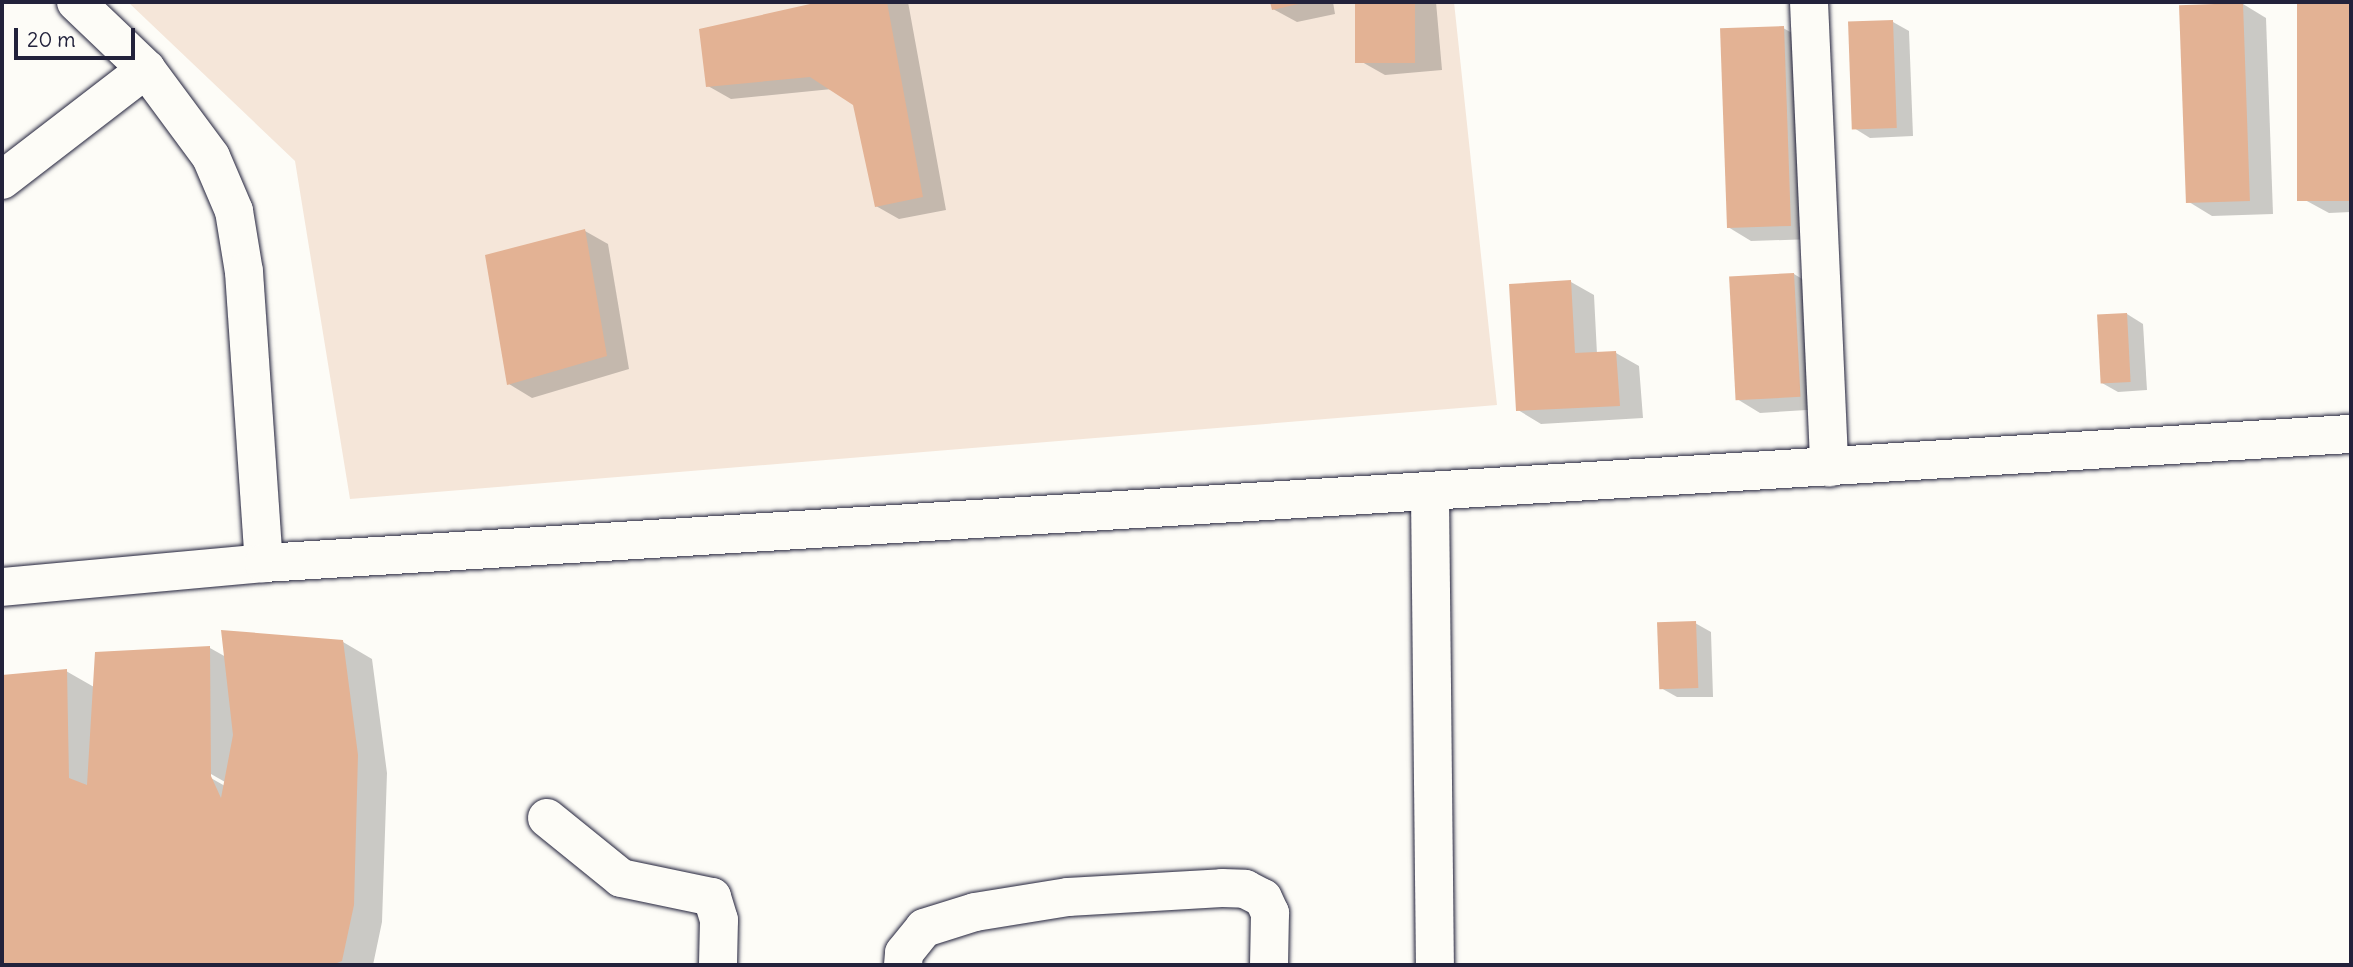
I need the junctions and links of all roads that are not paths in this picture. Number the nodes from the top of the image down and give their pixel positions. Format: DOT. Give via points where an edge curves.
graph roads {
  1 [pos="76,2"];
  2 [pos="1809,2"];
  3 [pos="146,69"];
  4 [pos="2,180"];
  5 [pos="2351,434"];
  6 [pos="1829,468"];
  7 [pos="1430,495"];
  8 [pos="264,563"];
  9 [pos="2,587"];
  10 [pos="547,818"];
  11 [pos="718,965"];
  12 [pos="902,965"];
  13 [pos="1269,965"];
  14 [pos="1435,965"];
  1 -- 3 [label="street"];
  2 -- 6 [label="street"];
  3 -- 4 [label="street"];
  3 -- 8 [label="street" via="211,157 234,211 244,272"];
  5 -- 6 [label="street"];
  6 -- 7 [label="street"];
  7 -- 8 [label="street"];
  7 -- 14 [label="street"];
  8 -- 9 [label="street"];
  10 -- 11 [label="street" via="621,878 712,897 719,920"];
  12 -- 13 [label="street" via="904,953 924,928 975,912 1068,897 1222,888 1245,889 1264,898 1270,913"];
}
